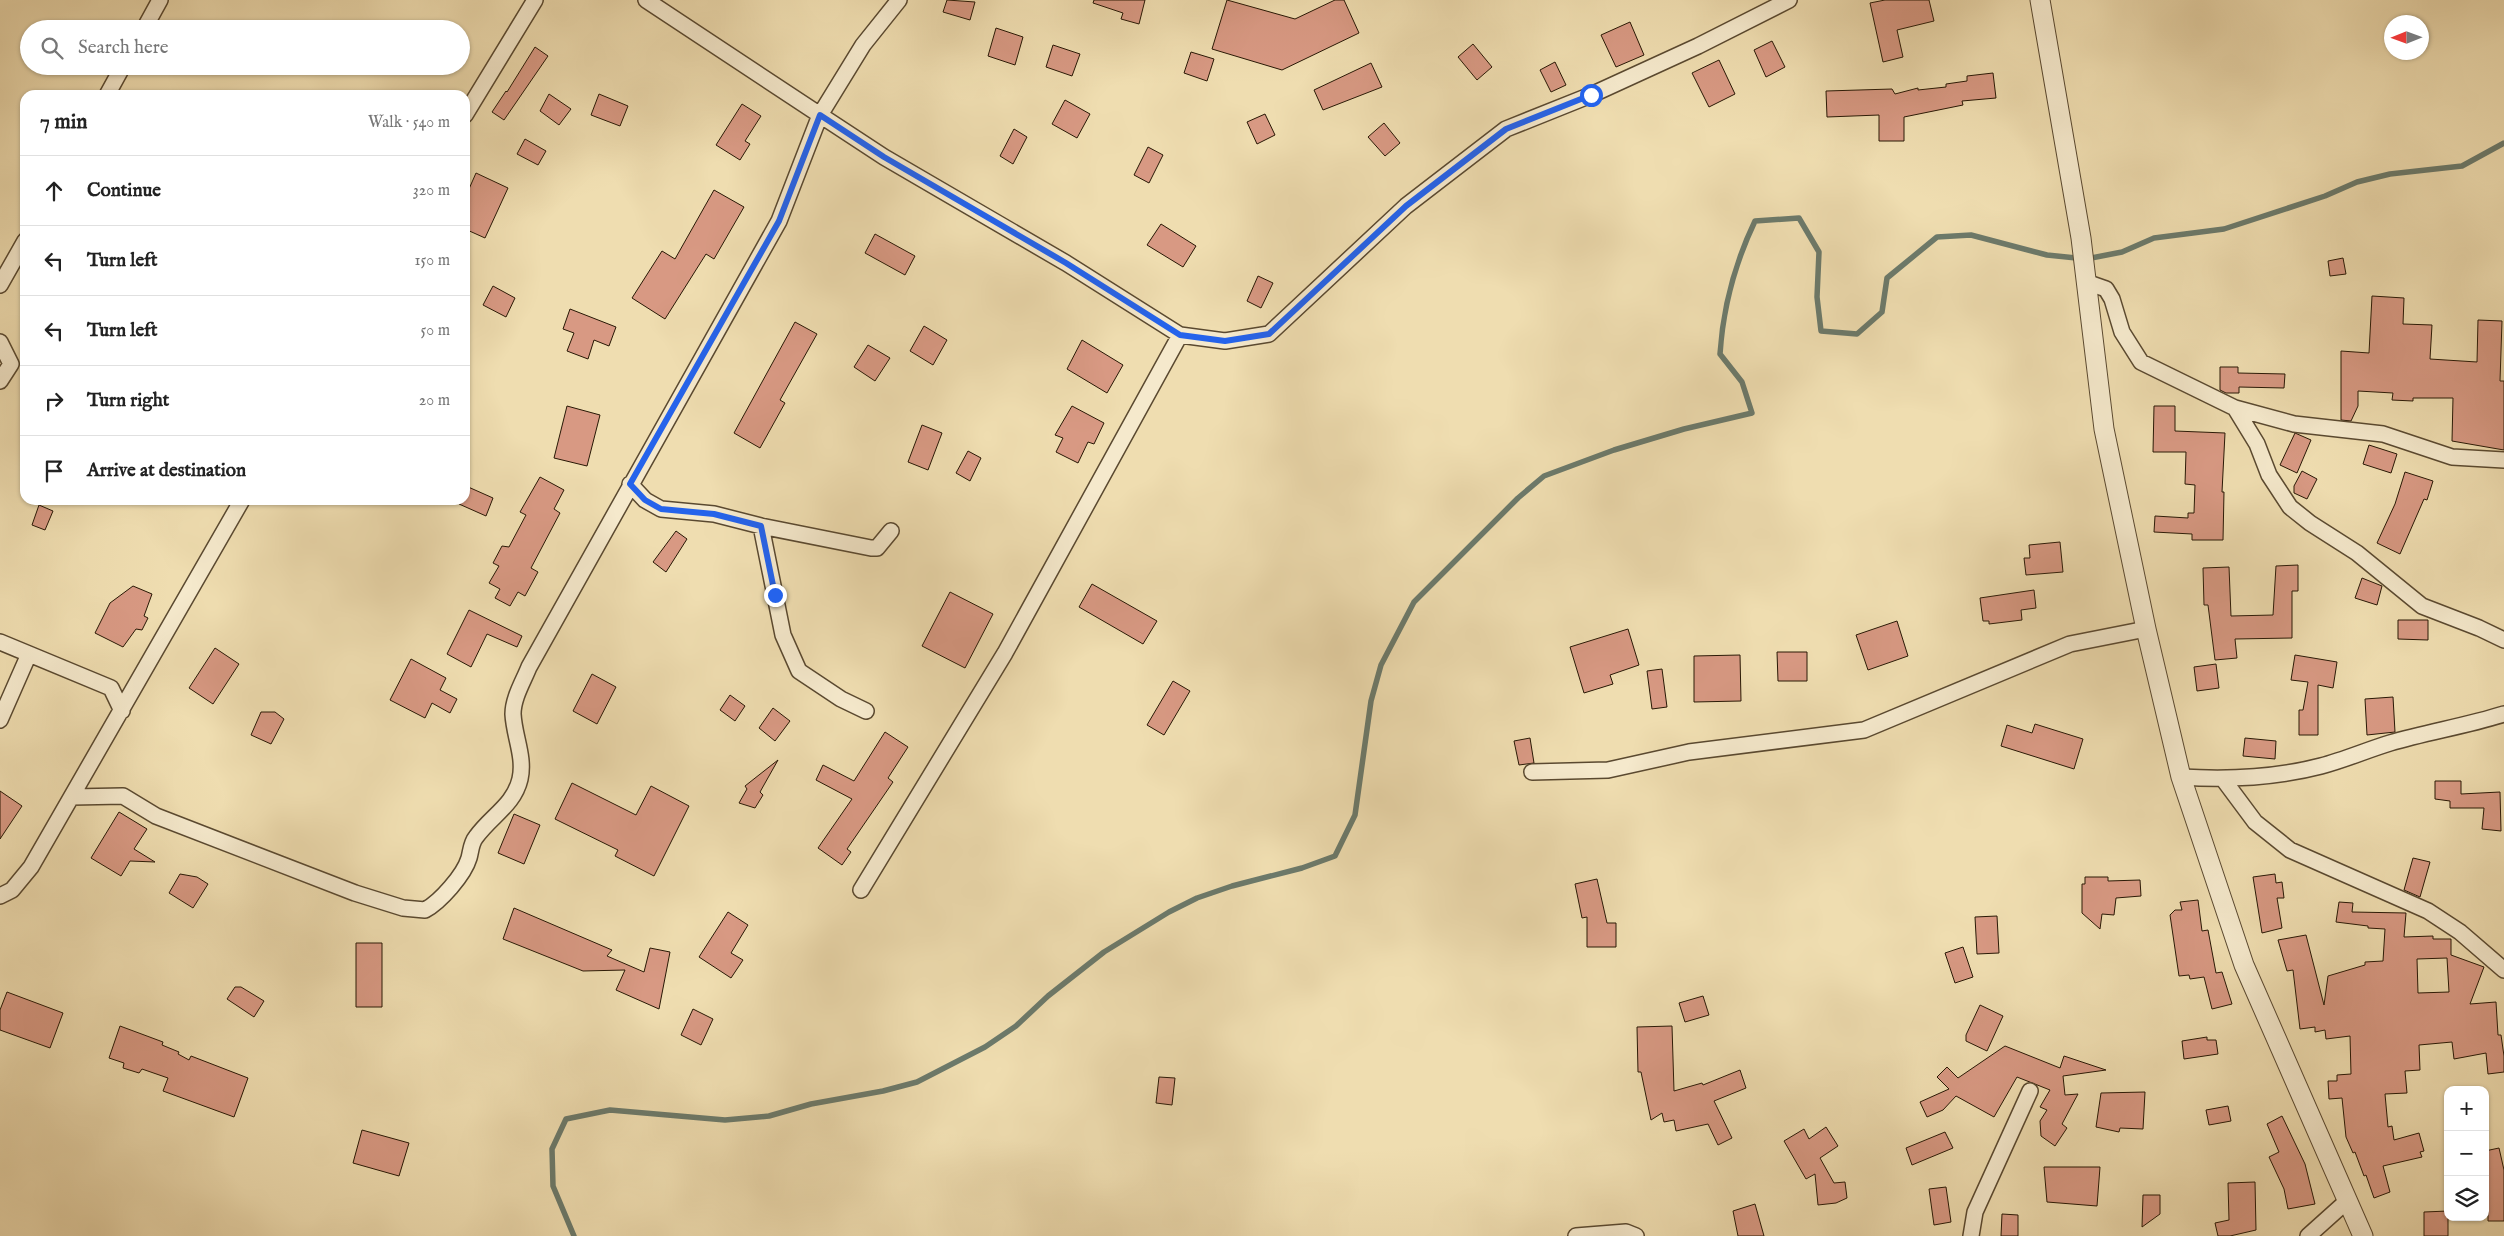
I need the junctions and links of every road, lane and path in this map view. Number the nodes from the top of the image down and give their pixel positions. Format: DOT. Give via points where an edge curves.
graph roads {
  1 [pos="160,0"];
  2 [pos="535,0"];
  3 [pos="646,0"];
  4 [pos="899,0"];
  5 [pos="1789,0"];
  6 [pos="2040,0"];
  7 [pos="149,20"];
  8 [pos="118,75"];
  9 [pos="109,90"];
  10 [pos="470,107"];
  11 [pos="820,115"];
  12 [pos="20,250"];
  13 [pos="2085,274"];
  14 [pos="0,286"];
  15 [pos="1180,335"];
  16 [pos="0,342"];
  17 [pos="0,381"];
  18 [pos="2235,408"];
  19 [pos="2504,460"];
  20 [pos="630,484"];
  21 [pos="239,505"];
  22 [pos="761,526"];
  23 [pos="891,531"];
  24 [pos="2146,629"];
  25 [pos="2504,640"];
  26 [pos="0,642"];
  27 [pos="30,654"];
  28 [pos="122,711"];
  29 [pos="866,711"];
  30 [pos="2504,714"];
  31 [pos="0,720"];
  32 [pos="1532,772"];
  33 [pos="2181,777"];
  34 [pos="2223,779"];
  35 [pos="72,797"];
  36 [pos="861,890"];
  37 [pos="0,896"];
  38 [pos="2504,970"];
  39 [pos="2030,1091"];
  40 [pos="2347,1201"];
  41 [pos="1576,1236"];
  42 [pos="1636,1236"];
  43 [pos="1971,1236"];
  44 [pos="2308,1236"];
  45 [pos="2363,1236"];
  1 -- 7 [label="street"];
  2 -- 10 [label="street"];
  3 -- 11 [label="street"];
  4 -- 11 [label="street" via="863,45"];
  5 -- 15 [label="street" via="1591,95 1506,129 1406,206 1269,334 1225,341"];
  6 -- 13 [label="street"];
  8 -- 9 [label="street"];
  11 -- 15 [label="street"];
  11 -- 20 [label="street" via="779,221"];
  12 -- 14 [label="street"];
  13 -- 18 [label="street" via="2106,289 2122,332 2141,362"];
  13 -- 24 [label="street" via="2104,429"];
  15 -- 36 [label="street" via="1005,653"];
  16 -- 17 [label="street" via="12,364"];
  18 -- 19 [label="street" via="2294,424 2383,434 2452,457"];
  18 -- 25 [label="street" via="2257,444 2269,476 2290,507 2310,524 2357,553 2422,606"];
  20 -- 22 [label="street" via="645,500 661,509 714,514"];
  20 -- 35 [label="street" via="518,692 513,715 521,760 516,791 477,836 468,860 446,892 425,910 402,908 345,889 156,816 123,796"];
  21 -- 28 [label="street"];
  22 -- 23 [label="street" via="870,548 877,548"];
  22 -- 29 [label="street" via="783,635 800,671 841,699"];
  24 -- 32 [label="street" via="2070,644 1864,730 1689,752 1608,770"];
  24 -- 33 [label="street"];
  26 -- 27 [label="street"];
  27 -- 28 [label="street" via="111,688"];
  27 -- 31 [label="street"];
  28 -- 35 [label="street"];
  30 -- 34 [label="street" via="2392,743 2321,766 2276,775"];
  33 -- 34 [label="street"];
  33 -- 40 [label="street" via="2244,965"];
  34 -- 38 [label="street" via="2255,822 2290,850 2428,911 2460,932"];
  35 -- 37 [label="street" via="31,867 12,890"];
  39 -- 43 [label="street" via="1975,1212"];
  40 -- 44 [label="street"];
  40 -- 45 [label="street"];
  41 -- 42 [label="street" via="1626,1232"];
}
